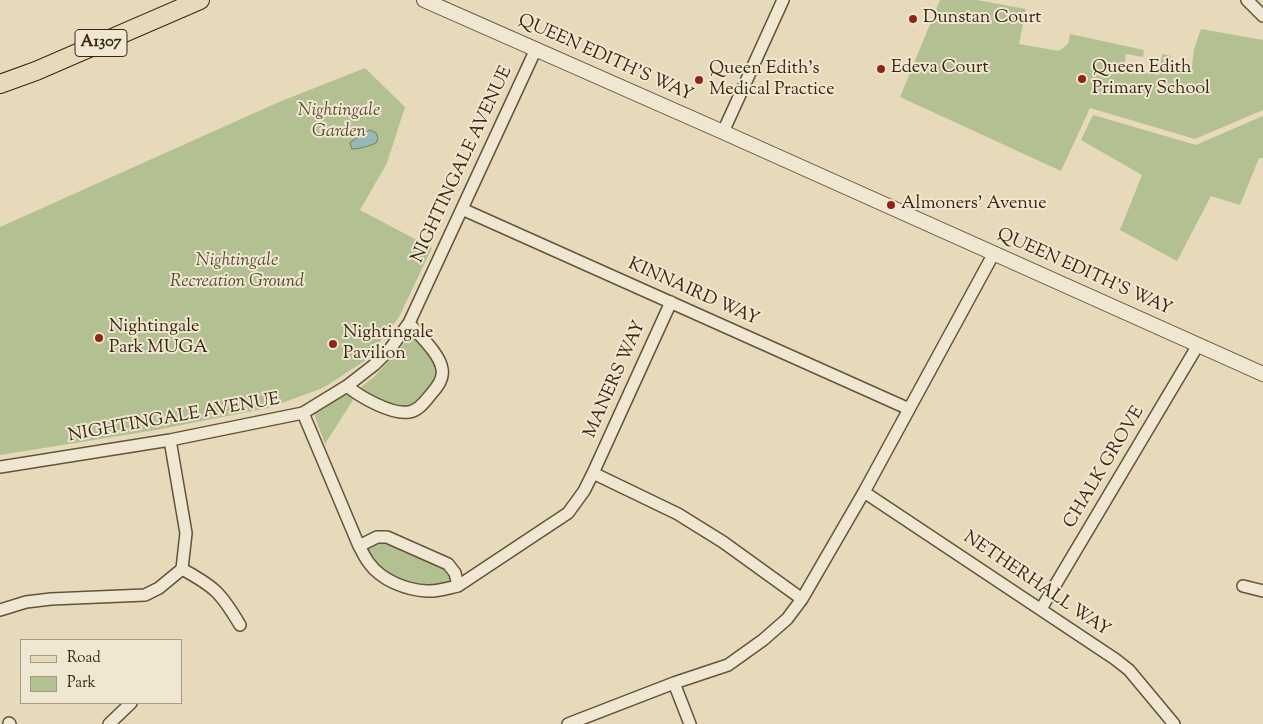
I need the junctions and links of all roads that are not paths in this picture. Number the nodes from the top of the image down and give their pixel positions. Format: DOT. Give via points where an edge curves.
graph roads {
  1 [pos="200,0"];
  2 [pos="424,0"];
  3 [pos="783,0"];
  4 [pos="1247,0"];
  5 [pos="1263,16"];
  6 [pos="536,49"];
  7 [pos="0,84"];
  8 [pos="723,132"];
  9 [pos="462,209"];
  10 [pos="994,253"];
  11 [pos="671,302"];
  12 [pos="409,323"];
  13 [pos="1198,344"];
  14 [pos="1263,374"];
  15 [pos="347,386"];
  16 [pos="909,409"];
  17 [pos="303,413"];
  18 [pos="170,440"];
  19 [pos="0,466"];
  20 [pos="593,473"];
  21 [pos="864,492"];
  22 [pos="359,546"];
  23 [pos="182,569"];
  24 [pos="458,586"];
  25 [pos="1242,586"];
  26 [pos="1263,591"];
  27 [pos="802,599"];
  28 [pos="1041,609"];
  29 [pos="0,610"];
  30 [pos="240,625"];
  31 [pos="674,683"];
  32 [pos="130,704"];
  33 [pos="114,722"];
  34 [pos="568,724"];
  35 [pos="690,724"];
  36 [pos="1174,724"];
  1 -- 7 [label="main road, A1307"];
  2 -- 6 [label="street, QUEEN EDITH'S WAY"];
  3 -- 8 [label="street"];
  4 -- 5 [label="street"];
  6 -- 8 [label="street, QUEEN EDITH'S WAY"];
  6 -- 9 [label="street, NIGHTINGALE AVENUE"];
  8 -- 10 [label="street, QUEEN EDITH'S WAY"];
  9 -- 11 [label="street, KINNAIRD WAY"];
  9 -- 12 [label="street, NIGHTINGALE AVENUE"];
  10 -- 13 [label="street, QUEEN EDITH'S WAY"];
  10 -- 16 [label="street"];
  11 -- 16 [label="street, KINNAIRD WAY"];
  11 -- 20 [label="street, MANERS WAY"];
  12 -- 15 [label="street, NIGHTINGALE AVENUE" via="390,349"];
  12 -- 15 [label="street" via="439,359 443,370 442,379 420,407 411,412 398,412 358,395"];
  13 -- 14 [label="street, QUEEN EDITH'S WAY"];
  13 -- 28 [label="street, CHALK GROVE"];
  15 -- 17 [label="street, NIGHTINGALE AVENUE"];
  16 -- 21 [label="street"];
  17 -- 18 [label="street, NIGHTINGALE AVENUE"];
  17 -- 22 [label="street"];
  18 -- 19 [label="street, NIGHTINGALE AVENUE"];
  18 -- 23 [label="street" via="186,533"];
  20 -- 24 [label="street, MANERS WAY" via="568,514"];
  20 -- 27 [label="street" via="678,514"];
  21 -- 27 [label="street"];
  21 -- 28 [label="street, NETHERHALL WAY"];
  22 -- 24 [label="street" via="369,564 401,586 427,591"];
  22 -- 24 [label="street" via="377,537 387,537 448,564"];
  23 -- 29 [label="street" via="145,595 51,599"];
  23 -- 30 [label="street" via="212,586"];
  25 -- 26 [label="street"];
  27 -- 31 [label="street" via="787,620 728,664"];
  28 -- 36 [label="street, NETHERHALL WAY" via="1129,670"];
  31 -- 34 [label="street"];
  31 -- 35 [label="street"];
  32 -- 33 [label="street"];
}
